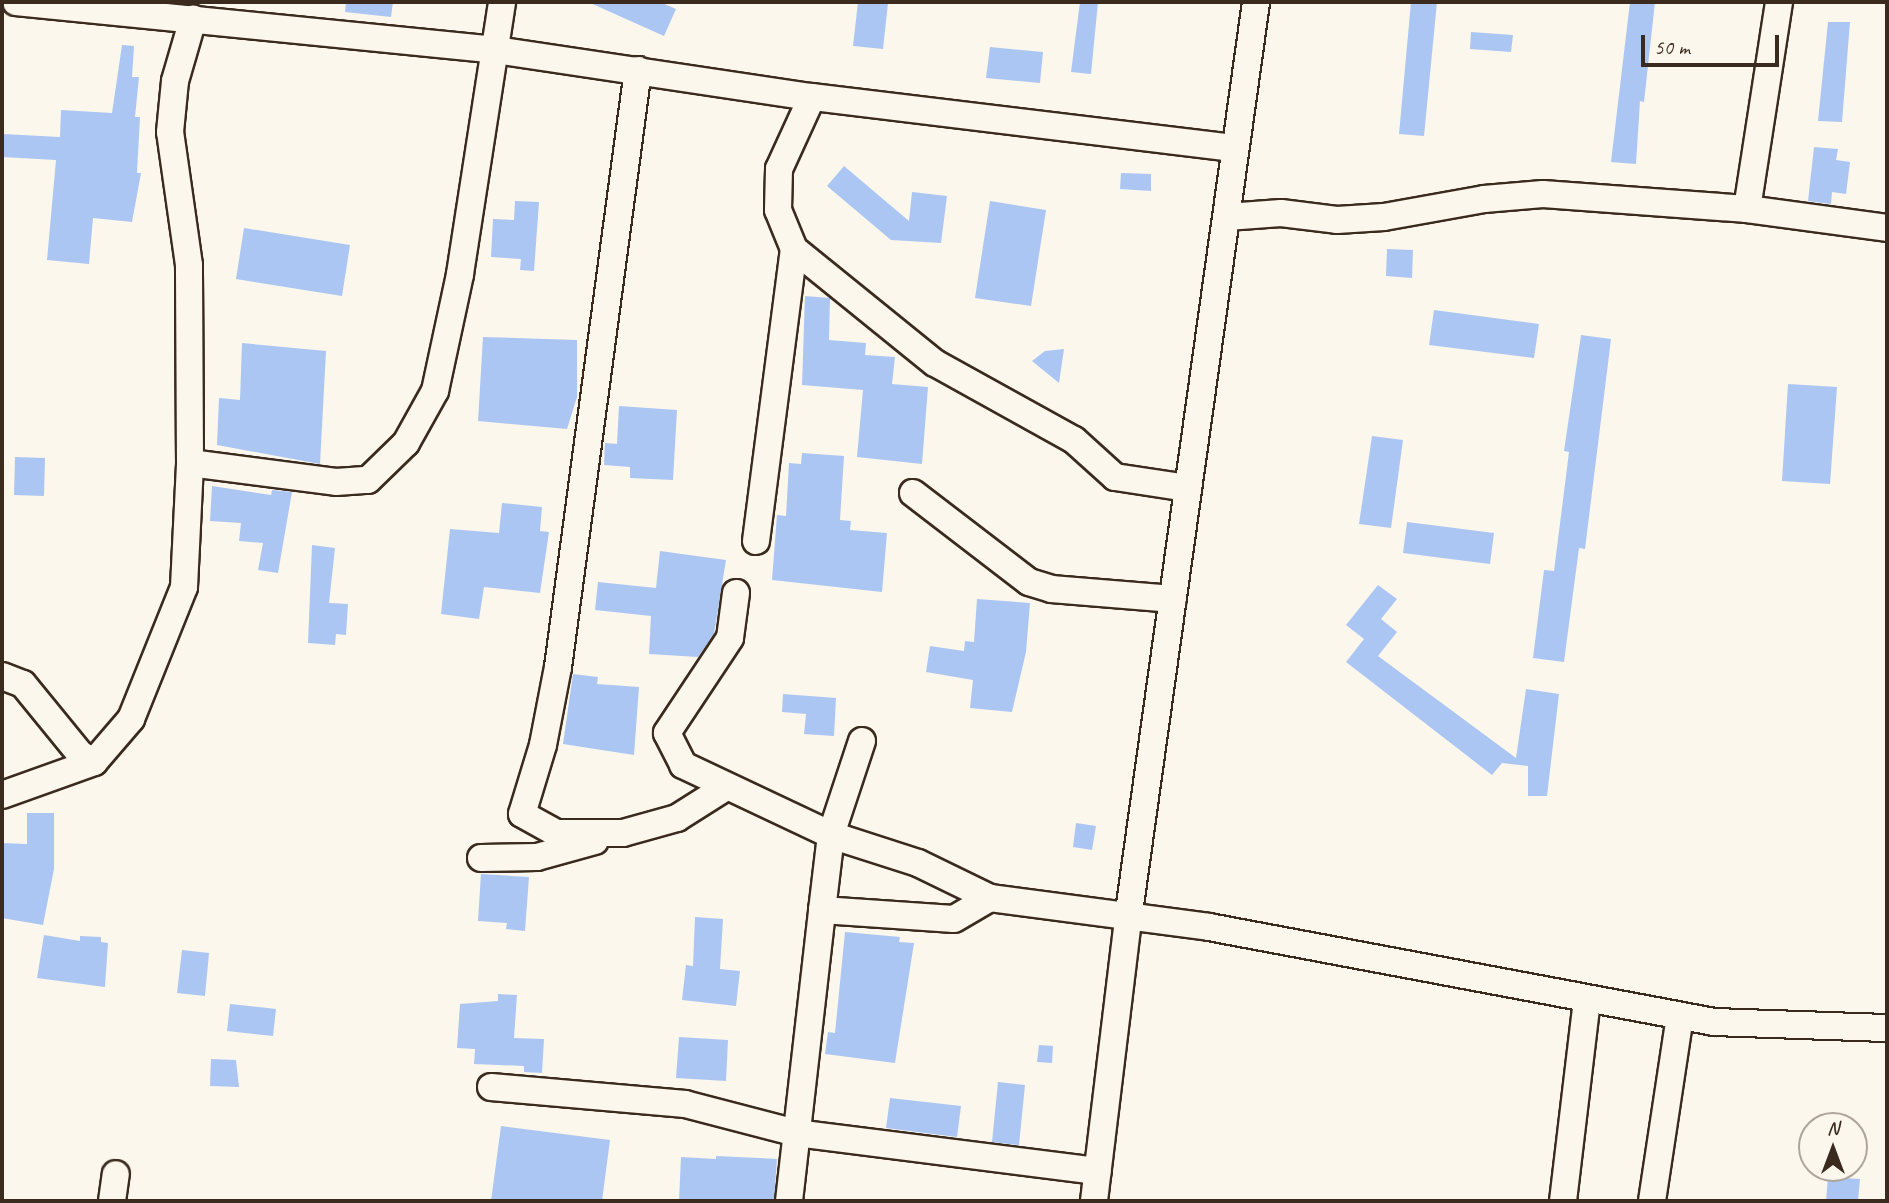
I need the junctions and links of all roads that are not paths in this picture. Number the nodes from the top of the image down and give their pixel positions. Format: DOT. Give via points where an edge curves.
graph roads {
  1 [pos="16,2"];
  2 [pos="502,2"];
  3 [pos="1256,2"];
  4 [pos="1779,2"];
  5 [pos="258,14"];
  6 [pos="193,19"];
  7 [pos="496,50"];
  8 [pos="638,71"];
  9 [pos="812,97"];
  10 [pos="1236,148"];
  11 [pos="1747,209"];
  12 [pos="1227,216"];
  13 [pos="1887,228"];
  14 [pos="794,249"];
  15 [pos="190,463"];
  16 [pos="1188,488"];
  17 [pos="913,493"];
  18 [pos="757,541"];
  19 [pos="736,593"];
  20 [pos="1173,599"];
  21 [pos="2,676"];
  22 [pos="862,741"];
  23 [pos="94,762"];
  24 [pos="726,787"];
  25 [pos="2,795"];
  26 [pos="623,833"];
  27 [pos="831,835"];
  28 [pos="481,858"];
  29 [pos="989,898"];
  30 [pos="822,910"];
  31 [pos="1128,919"];
  32 [pos="1587,1000"];
  33 [pos="1680,1016"];
  34 [pos="1887,1028"];
  35 [pos="491,1087"];
  36 [pos="796,1133"];
  37 [pos="1098,1171"];
  38 [pos="116,1174"];
  39 [pos="112,1201"];
  40 [pos="789,1201"];
  41 [pos="1094,1201"];
  42 [pos="1563,1201"];
  43 [pos="1652,1201"];
  1 -- 6 [label="street"];
  2 -- 7 [label="street"];
  3 -- 10 [label="street"];
  4 -- 11 [label="street"];
  5 -- 6 [label="street"];
  5 -- 7 [label="street"];
  6 -- 15 [label="street" via="175,81 170,132 189,265"];
  7 -- 8 [label="street"];
  7 -- 15 [label="street" via="460,274 435,391 406,443 368,480 336,482"];
  8 -- 9 [label="street"];
  8 -- 26 [label="street" via="558,667 543,745 522,814 556,832"];
  9 -- 10 [label="street"];
  9 -- 14 [label="street" via="779,169 778,210"];
  10 -- 12 [label="street"];
  11 -- 12 [label="street" via="1543,194 1384,217"];
  11 -- 13 [label="street"];
  12 -- 16 [label="street"];
  14 -- 16 [label="street" via="935,363 1074,440 1115,477"];
  14 -- 18 [label="street"];
  15 -- 23 [label="street" via="184,587 131,719"];
  16 -- 20 [label="street"];
  17 -- 20 [label="street" via="1029,582 1052,589"];
  19 -- 24 [label="street" via="730,638 667,733 682,765"];
  20 -- 31 [label="street"];
  21 -- 23 [label="street" via="23,684 80,754"];
  22 -- 27 [label="street"];
  23 -- 25 [label="street" via="31,789"];
  24 -- 26 [label="street" via="677,818"];
  24 -- 27 [label="street"];
  26 -- 28 [label="street" via="537,857"];
  27 -- 29 [label="street" via="918,863"];
  27 -- 30 [label="street"];
  29 -- 30 [label="street" via="954,919"];
  29 -- 31 [label="street"];
  30 -- 36 [label="street"];
  31 -- 32 [label="street" via="1209,927"];
  31 -- 37 [label="street"];
  32 -- 33 [label="street"];
  32 -- 42 [label="street"];
  33 -- 34 [label="street" via="1714,1022"];
  33 -- 43 [label="street"];
  35 -- 36 [label="street" via="685,1104"];
  36 -- 37 [label="street"];
  36 -- 40 [label="street"];
  37 -- 41 [label="street"];
  38 -- 39 [label="street"];
}
